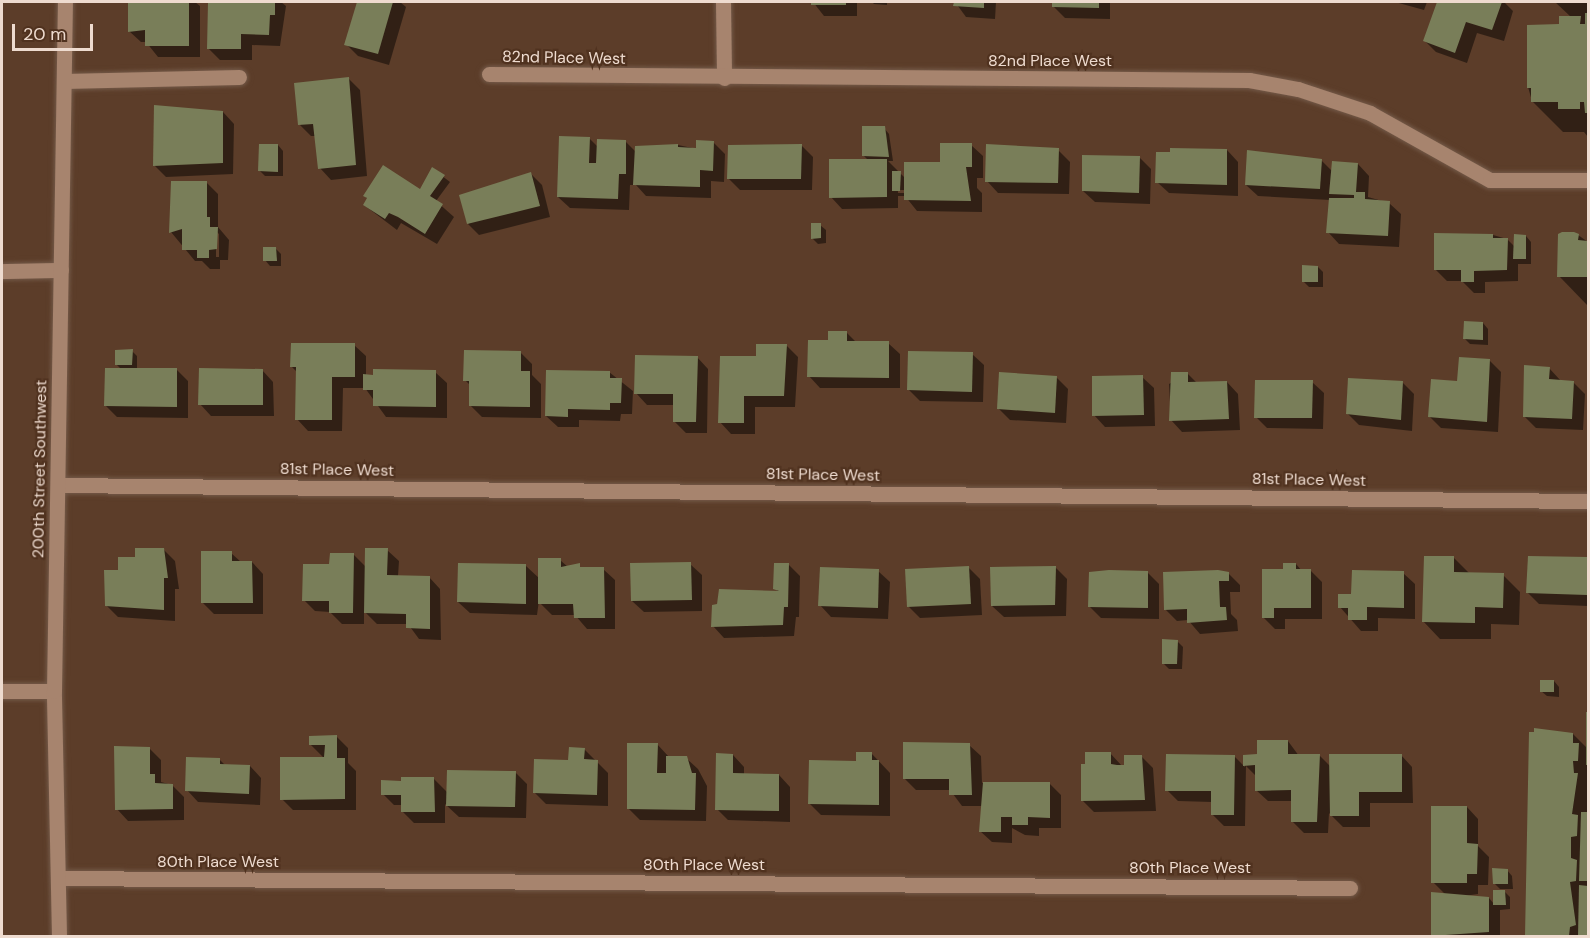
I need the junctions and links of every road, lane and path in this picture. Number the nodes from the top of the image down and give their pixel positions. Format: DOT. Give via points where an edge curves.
graph roads {
  1 [pos="65,2"];
  2 [pos="723,2"];
  3 [pos="489,74"];
  4 [pos="238,77"];
  5 [pos="724,78"];
  6 [pos="64,81"];
  7 [pos="1588,180"];
  8 [pos="61,270"];
  9 [pos="2,271"];
  10 [pos="58,485"];
  11 [pos="1588,501"];
  12 [pos="2,691"];
  13 [pos="54,691"];
  14 [pos="58,879"];
  15 [pos="1350,888"];
  16 [pos="59,936"];
  1 -- 6 [label="street, 200th Street Southwest"];
  2 -- 5 [label="street"];
  3 -- 5 [label="street, 82nd Place West"];
  4 -- 6 [label="street"];
  5 -- 7 [label="street, 82nd Place West" via="1248,80 1298,89 1370,113 1490,180"];
  6 -- 8 [label="street, 200th Street Southwest"];
  8 -- 9 [label="street"];
  8 -- 10 [label="street, 200th Street Southwest"];
  10 -- 11 [label="street, 81st Place West"];
  10 -- 13 [label="street, 200th Street Southwest"];
  12 -- 13 [label="street"];
  13 -- 14 [label="street, 200th Street Southwest"];
  14 -- 15 [label="street, 80th Place West"];
  14 -- 16 [label="street, 200th Street Southwest"];
}
